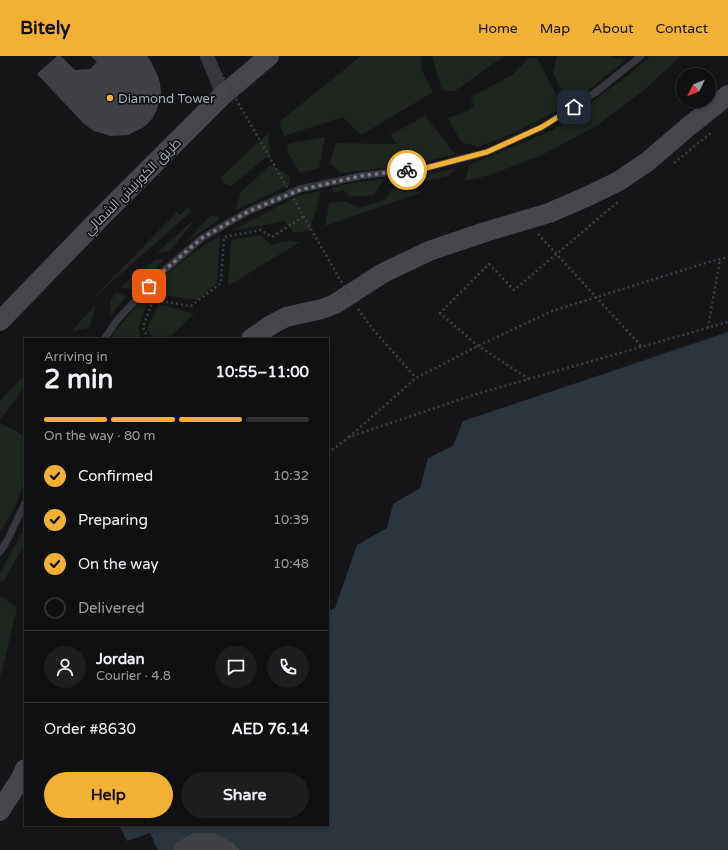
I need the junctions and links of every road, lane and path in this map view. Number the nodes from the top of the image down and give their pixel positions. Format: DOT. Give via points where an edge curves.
graph roads {
  1 [pos="207,56"];
  2 [pos="269,56"];
  3 [pos="641,56"];
  4 [pos="221,72"];
  5 [pos="223,95"];
  6 [pos="728,96"];
  7 [pos="717,128"];
  8 [pos="669,167"];
  9 [pos="623,198"];
  10 [pos="304,216"];
  11 [pos="525,220"];
  12 [pos="558,255"];
  13 [pos="728,257"];
  14 [pos="720,259"];
  15 [pos="596,297"];
  16 [pos="0,321"];
  17 [pos="728,322"];
  18 [pos="708,328"];
  19 [pos="105,338"];
  20 [pos="148,338"];
  21 [pos="252,338"];
  22 [pos="478,346"];
  23 [pos="642,347"];
  24 [pos="416,378"];
  25 [pos="530,379"];
  26 [pos="350,437"];
  27 [pos="329,452"];
  28 [pos="24,505"];
  29 [pos="0,552"];
  30 [pos="24,771"];
  31 [pos="0,811"];
  1 -- 5 [label="street"];
  2 -- 5 [label="main road, طريق الكورنيش الشمالي"];
  3 -- 19 [label="lane" via="596,92 542,127 487,152 426,168 360,176 300,190 249,211 202,238 160,274 118,319"];
  4 -- 10 [label="path, bridge"];
  5 -- 16 [label="main road, طريق الكورنيش الشمالي"];
  6 -- 11 [label="main road" via="648,162 619,181 549,213"];
  7 -- 8 [label="path"];
  9 -- 12 [label="path"];
  10 -- 20 [label="path" via="272,237 261,230 224,237 221,284 191,306 153,300 143,327"];
  10 -- 24 [label="path, bridge" via="371,327"];
  11 -- 12 [label="path"];
  11 -- 21 [label="main road" via="428,252 383,273 336,304 286,317"];
  12 -- 15 [label="path"];
  12 -- 22 [label="path" via="514,290 488,264 440,313"];
  13 -- 14 [label="path"];
  14 -- 15 [label="path"];
  14 -- 18 [label="path"];
  15 -- 22 [label="path" via="552,311"];
  15 -- 23 [label="path"];
  17 -- 18 [label="path"];
  18 -- 23 [label="path"];
  22 -- 24 [label="path"];
  22 -- 25 [label="path"];
  23 -- 25 [label="path"];
  24 -- 26 [label="path"];
  25 -- 26 [label="path" via="473,395"];
  26 -- 27 [label="path"];
  28 -- 29 [label="lane"];
  30 -- 31 [label="main road"];
}
